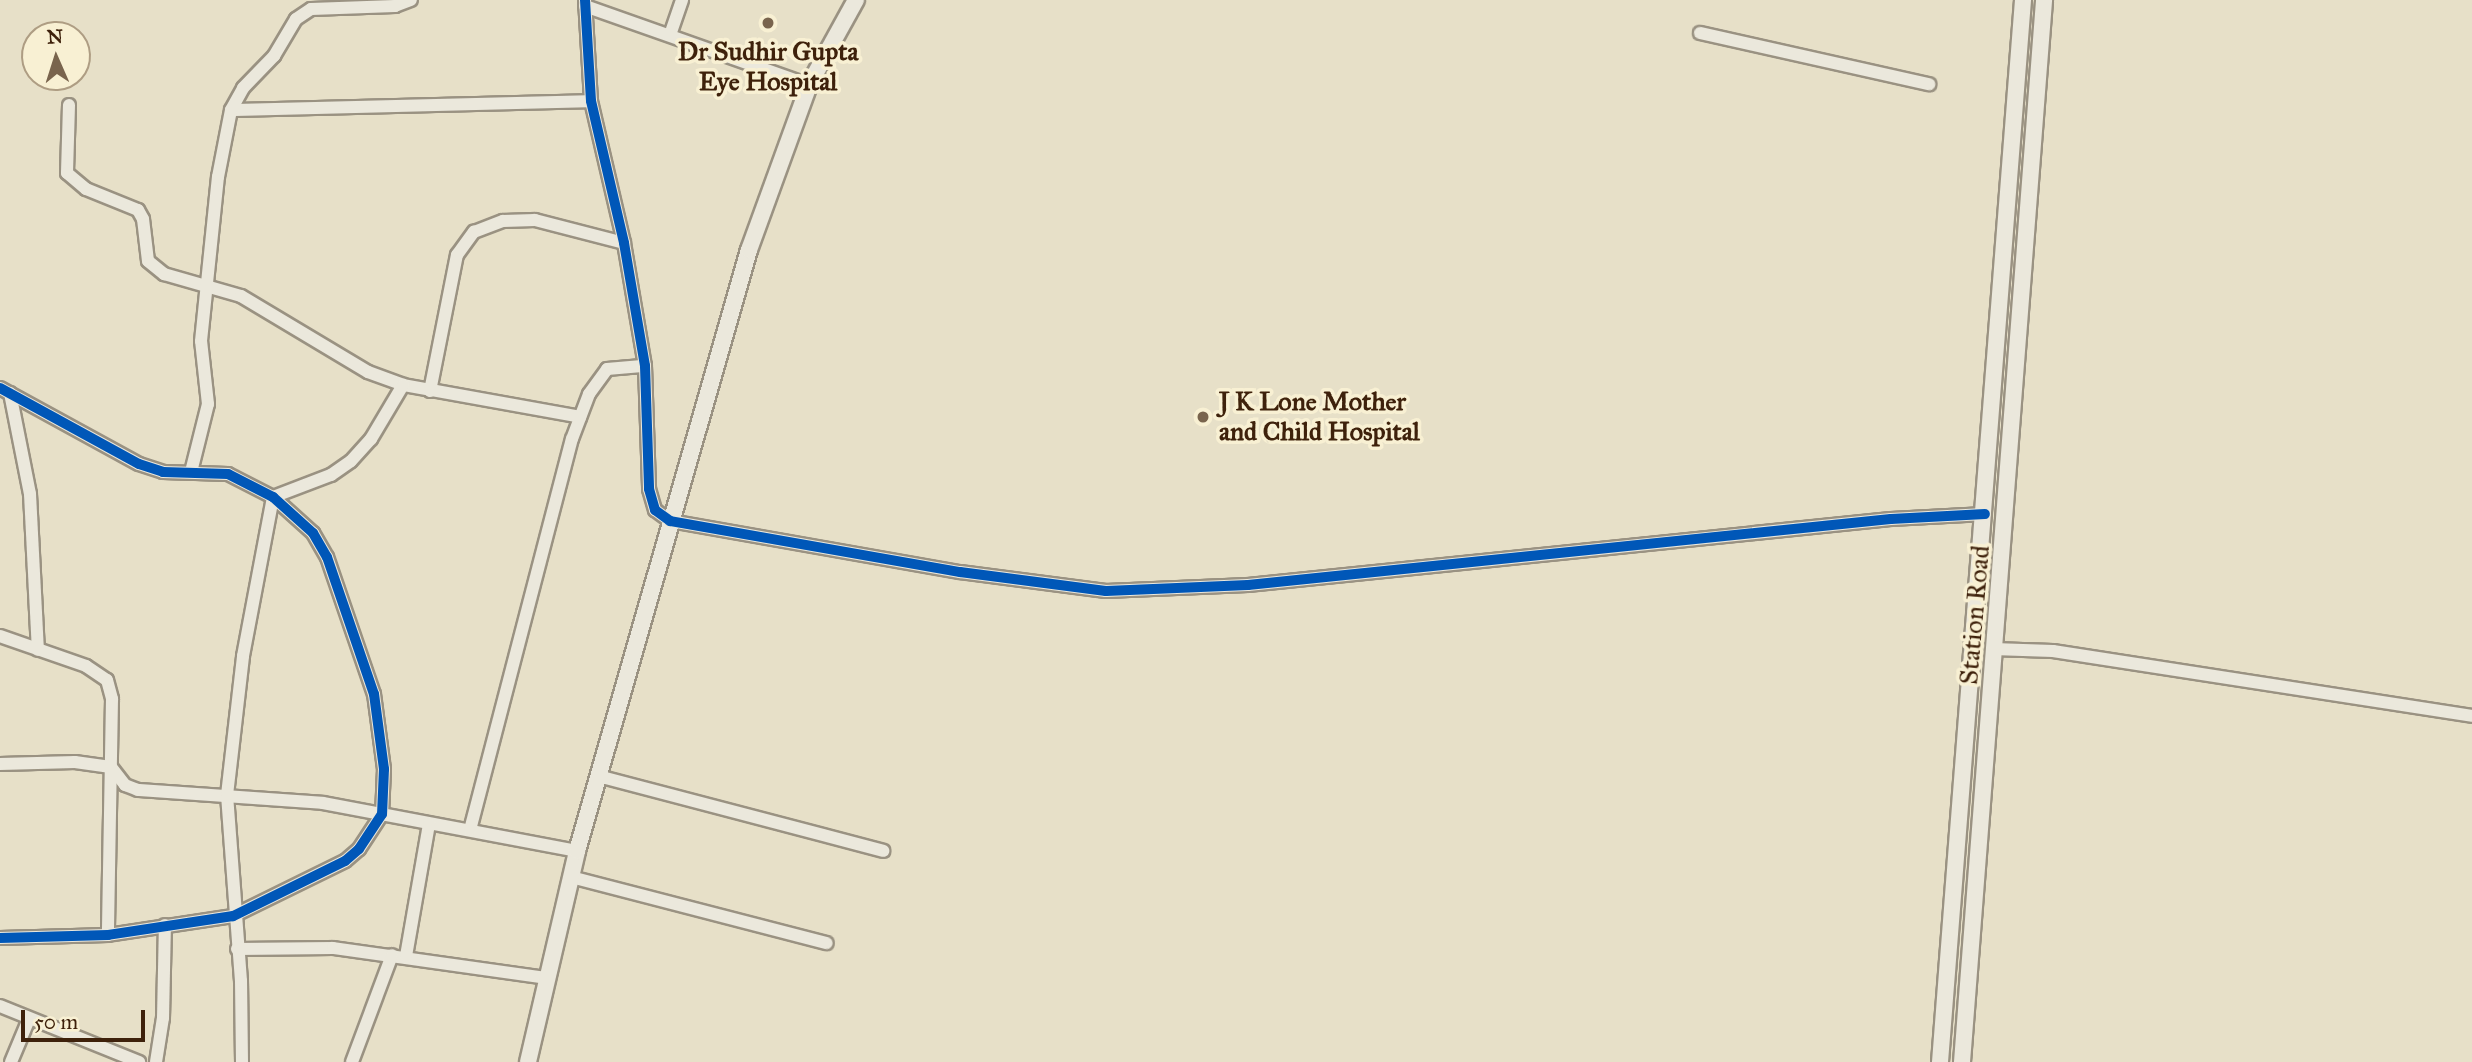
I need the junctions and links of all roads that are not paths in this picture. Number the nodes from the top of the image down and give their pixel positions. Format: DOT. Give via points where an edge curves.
graph roads {
  1 [pos="411,0"];
  2 [pos="682,0"];
  3 [pos="856,0"];
  4 [pos="2023,0"];
  5 [pos="2044,0"];
  6 [pos="585,3"];
  7 [pos="1700,33"];
  8 [pos="670,35"];
  9 [pos="1929,84"];
  10 [pos="808,85"];
  11 [pos="591,101"];
  12 [pos="69,105"];
  13 [pos="231,110"];
  14 [pos="624,243"];
  15 [pos="210,284"];
  16 [pos="645,366"];
  17 [pos="403,385"];
  18 [pos="5,390"];
  19 [pos="430,391"];
  20 [pos="580,417"];
  21 [pos="191,472"];
  22 [pos="273,497"];
  23 [pos="1985,514"];
  24 [pos="670,521"];
  25 [pos="0,636"];
  26 [pos="1970,648"];
  27 [pos="1993,649"];
  28 [pos="38,650"];
  29 [pos="2472,716"];
  30 [pos="0,764"];
  31 [pos="111,767"];
  32 [pos="598,776"];
  33 [pos="227,795"];
  34 [pos="382,814"];
  35 [pos="429,824"];
  36 [pos="470,830"];
  37 [pos="577,851"];
  38 [pos="883,851"];
  39 [pos="571,877"];
  40 [pos="233,916"];
  41 [pos="165,925"];
  42 [pos="108,935"];
  43 [pos="0,938"];
  44 [pos="827,943"];
  45 [pos="237,949"];
  46 [pos="392,955"];
  47 [pos="406,956"];
  48 [pos="547,978"];
  49 [pos="0,1006"];
  50 [pos="29,1019"];
  51 [pos="11,1062"];
  52 [pos="139,1062"];
  53 [pos="156,1062"];
  54 [pos="242,1062"];
  55 [pos="352,1062"];
  56 [pos="528,1062"];
  57 [pos="1940,1062"];
  58 [pos="1962,1062"];
  1 -- 13 [label="street" via="395,6 311,9 296,19 274,57 243,88"];
  2 -- 8 [label="street"];
  3 -- 10 [label="street"];
  4 -- 23 [label="street, Station Road"];
  5 -- 27 [label="street, Station Road"];
  6 -- 8 [label="street"];
  6 -- 11 [label="street"];
  7 -- 9 [label="street"];
  8 -- 10 [label="street"];
  10 -- 24 [label="street" via="749,250"];
  11 -- 13 [label="street"];
  11 -- 14 [label="street"];
  12 -- 15 [label="street" via="67,173 86,188 138,210 144,219 148,261 164,274"];
  13 -- 15 [label="street" via="212,223"];
  14 -- 16 [label="street"];
  14 -- 19 [label="street" via="535,219 503,221 474,232 457,255"];
  15 -- 17 [label="street" via="271,310 368,372"];
  15 -- 21 [label="street" via="201,341 208,404"];
  16 -- 20 [label="street" via="607,369"];
  16 -- 24 [label="street" via="649,489 655,510"];
  17 -- 19 [label="street"];
  17 -- 22 [label="street" via="371,439 351,461 331,475"];
  18 -- 21 [label="street" via="139,464 163,472"];
  18 -- 28 [label="street" via="30,494"];
  19 -- 20 [label="street"];
  20 -- 36 [label="street"];
  21 -- 22 [label="street" via="228,474"];
  22 -- 33 [label="street" via="243,656"];
  22 -- 34 [label="street" via="313,533 327,557 374,694 384,769"];
  23 -- 24 [label="street" via="1891,519 1248,585 1106,591 960,572"];
  23 -- 26 [label="street, Station Road"];
  24 -- 32 [label="street"];
  25 -- 28 [label="street"];
  26 -- 27 [label="street"];
  26 -- 57 [label="street, Station Road"];
  27 -- 29 [label="street" via="2053,651"];
  27 -- 58 [label="street, Station Road"];
  28 -- 31 [label="street" via="86,666 107,680 112,699"];
  30 -- 31 [label="street" via="75,762"];
  31 -- 33 [label="street" via="125,785 138,790"];
  31 -- 42 [label="street"];
  32 -- 37 [label="street"];
  32 -- 38 [label="street"];
  33 -- 34 [label="street" via="323,803"];
  33 -- 40 [label="street"];
  34 -- 35 [label="street"];
  34 -- 40 [label="street" via="345,861"];
  35 -- 36 [label="street"];
  35 -- 47 [label="street"];
  36 -- 37 [label="street"];
  37 -- 39 [label="street"];
  39 -- 44 [label="street"];
  39 -- 48 [label="street"];
  40 -- 41 [label="street"];
  40 -- 45 [label="street"];
  41 -- 42 [label="street"];
  41 -- 53 [label="street" via="163,1018"];
  42 -- 43 [label="street"];
  45 -- 46 [label="street" via="333,948"];
  45 -- 54 [label="street"];
  46 -- 47 [label="street"];
  46 -- 55 [label="street"];
  47 -- 48 [label="street"];
  48 -- 56 [label="street"];
  49 -- 50 [label="street"];
  50 -- 51 [label="street"];
  50 -- 52 [label="street"];
}
